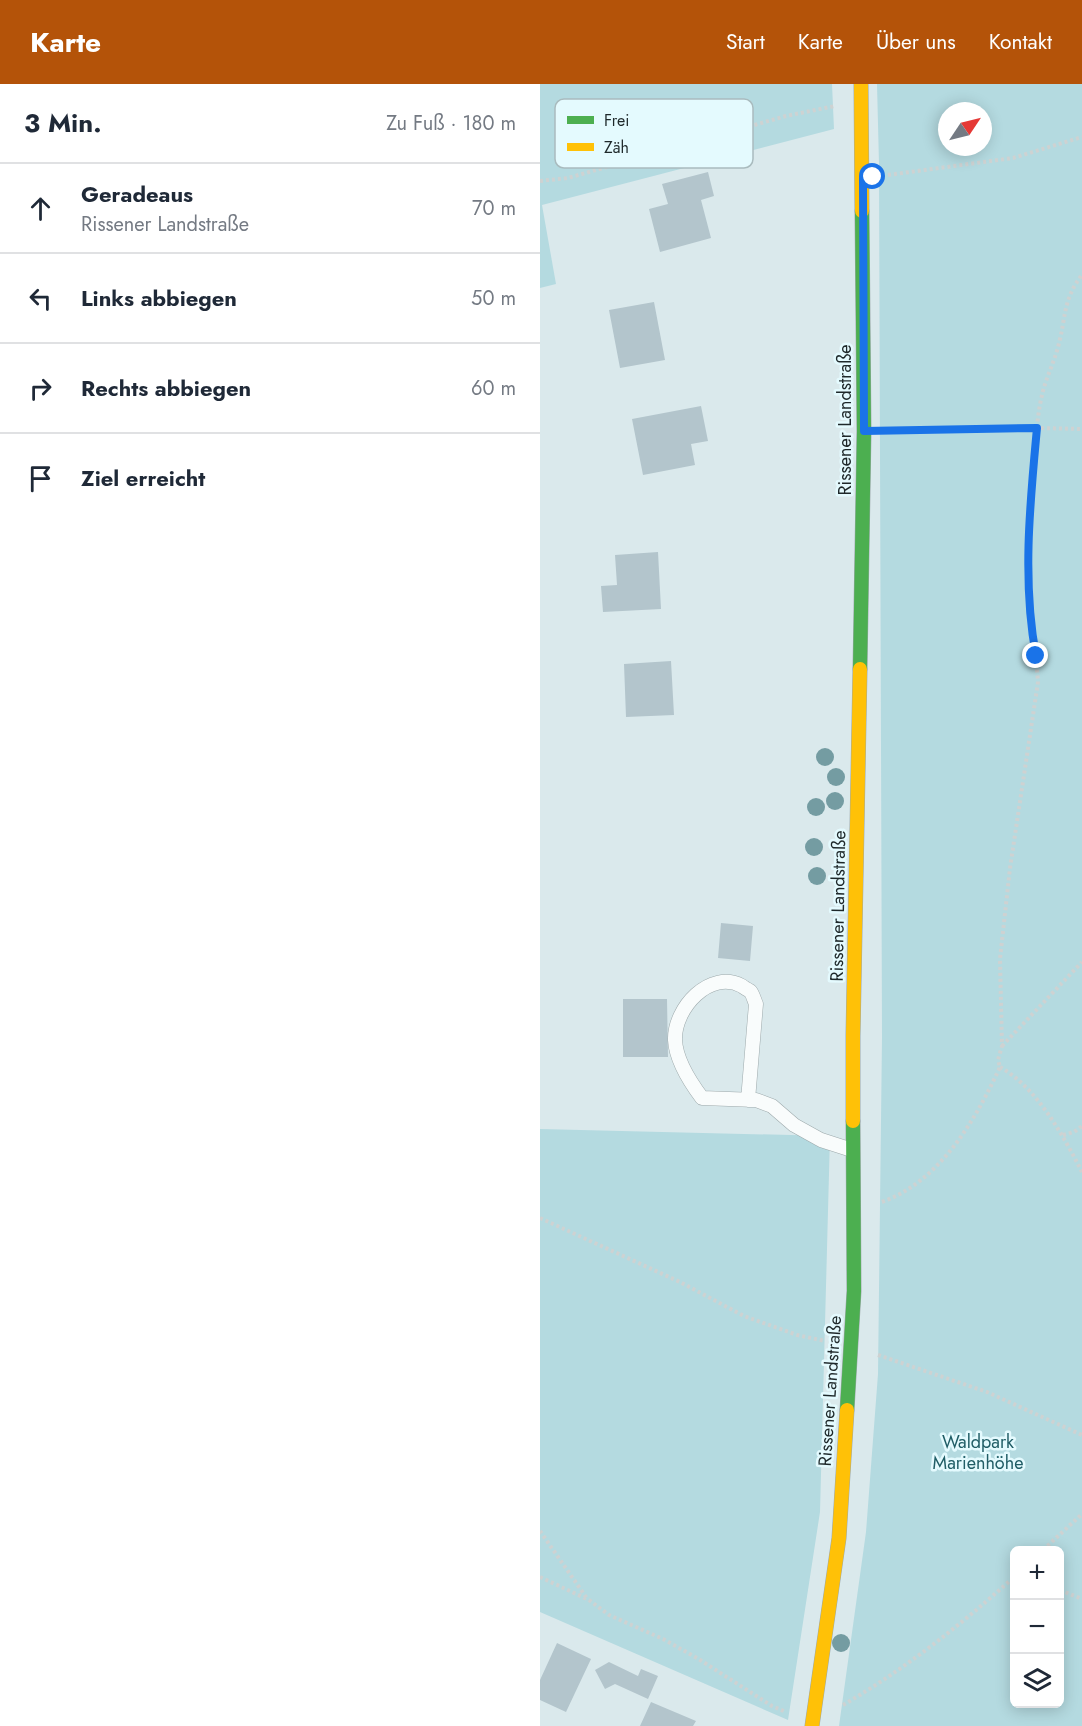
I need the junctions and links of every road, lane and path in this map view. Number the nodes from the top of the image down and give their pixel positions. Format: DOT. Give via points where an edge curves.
graph roads {
  1 [pos="861,84"];
  2 [pos="862,100"];
  3 [pos="753,125"];
  4 [pos="1082,137"];
  5 [pos="603,168"];
  6 [pos="863,179"];
  7 [pos="540,181"];
  8 [pos="1082,275"];
  9 [pos="1037,428"];
  10 [pos="1082,429"];
  11 [pos="864,431"];
  12 [pos="1082,962"];
  13 [pos="1002,1046"];
  14 [pos="1000,1067"];
  15 [pos="748,1100"];
  16 [pos="1082,1126"];
  17 [pos="1063,1135"];
  18 [pos="854,1150"];
  19 [pos="1082,1172"];
  20 [pos="874,1205"];
  21 [pos="540,1218"];
  22 [pos="852,1348"];
  23 [pos="1082,1436"];
  24 [pos="1082,1514"];
  25 [pos="540,1531"];
  26 [pos="1048,1546"];
  27 [pos="540,1577"];
  28 [pos="1010,1580"];
  29 [pos="1007,1583"];
  30 [pos="1064,1592"];
  31 [pos="1082,1599"];
  32 [pos="589,1600"];
  33 [pos="839,1708"];
  34 [pos="812,1725"];
  1 -- 2 [label="main road, Rissener Landstraße"];
  2 -- 3 [label="path"];
  2 -- 6 [label="main road, Rissener Landstraße"];
  4 -- 6 [label="path" via="1013,158"];
  5 -- 7 [label="path"];
  6 -- 11 [label="main road, Rissener Landstraße"];
  8 -- 9 [label="path" via="1064,311 1060,341 1041,397"];
  9 -- 10 [label="path"];
  9 -- 11 [label="path"];
  9 -- 13 [label="path" via="1029,505 1029,581 1038,682 1000,959"];
  11 -- 18 [label="main road, Rissener Landstraße"];
  12 -- 13 [label="path"];
  13 -- 14 [label="path"];
  14 -- 17 [label="path" via="1022,1082"];
  14 -- 20 [label="path" via="974,1118 946,1155 914,1186"];
  15 -- 15 [label="lane" via="756,1004 750,991 734,982 716,982 688,1002 679,1018 675,1040 691,1083 702,1098"];
  15 -- 18 [label="lane" via="772,1106 820,1140"];
  16 -- 17 [label="path"];
  17 -- 19 [label="path"];
  18 -- 22 [label="main road, Rissener Landstraße"];
  21 -- 22 [label="path" via="744,1316 797,1335"];
  22 -- 23 [label="path" via="987,1392"];
  22 -- 34 [label="main road, Rissener Landstraße" via="839,1538"];
  24 -- 26 [label="path"];
  25 -- 32 [label="path"];
  27 -- 32 [label="path"];
  28 -- 29 [label="path"];
  29 -- 33 [label="path" via="917,1658"];
  30 -- 31 [label="path"];
  32 -- 34 [label="path" via="609,1616 663,1639 772,1706"];
}
